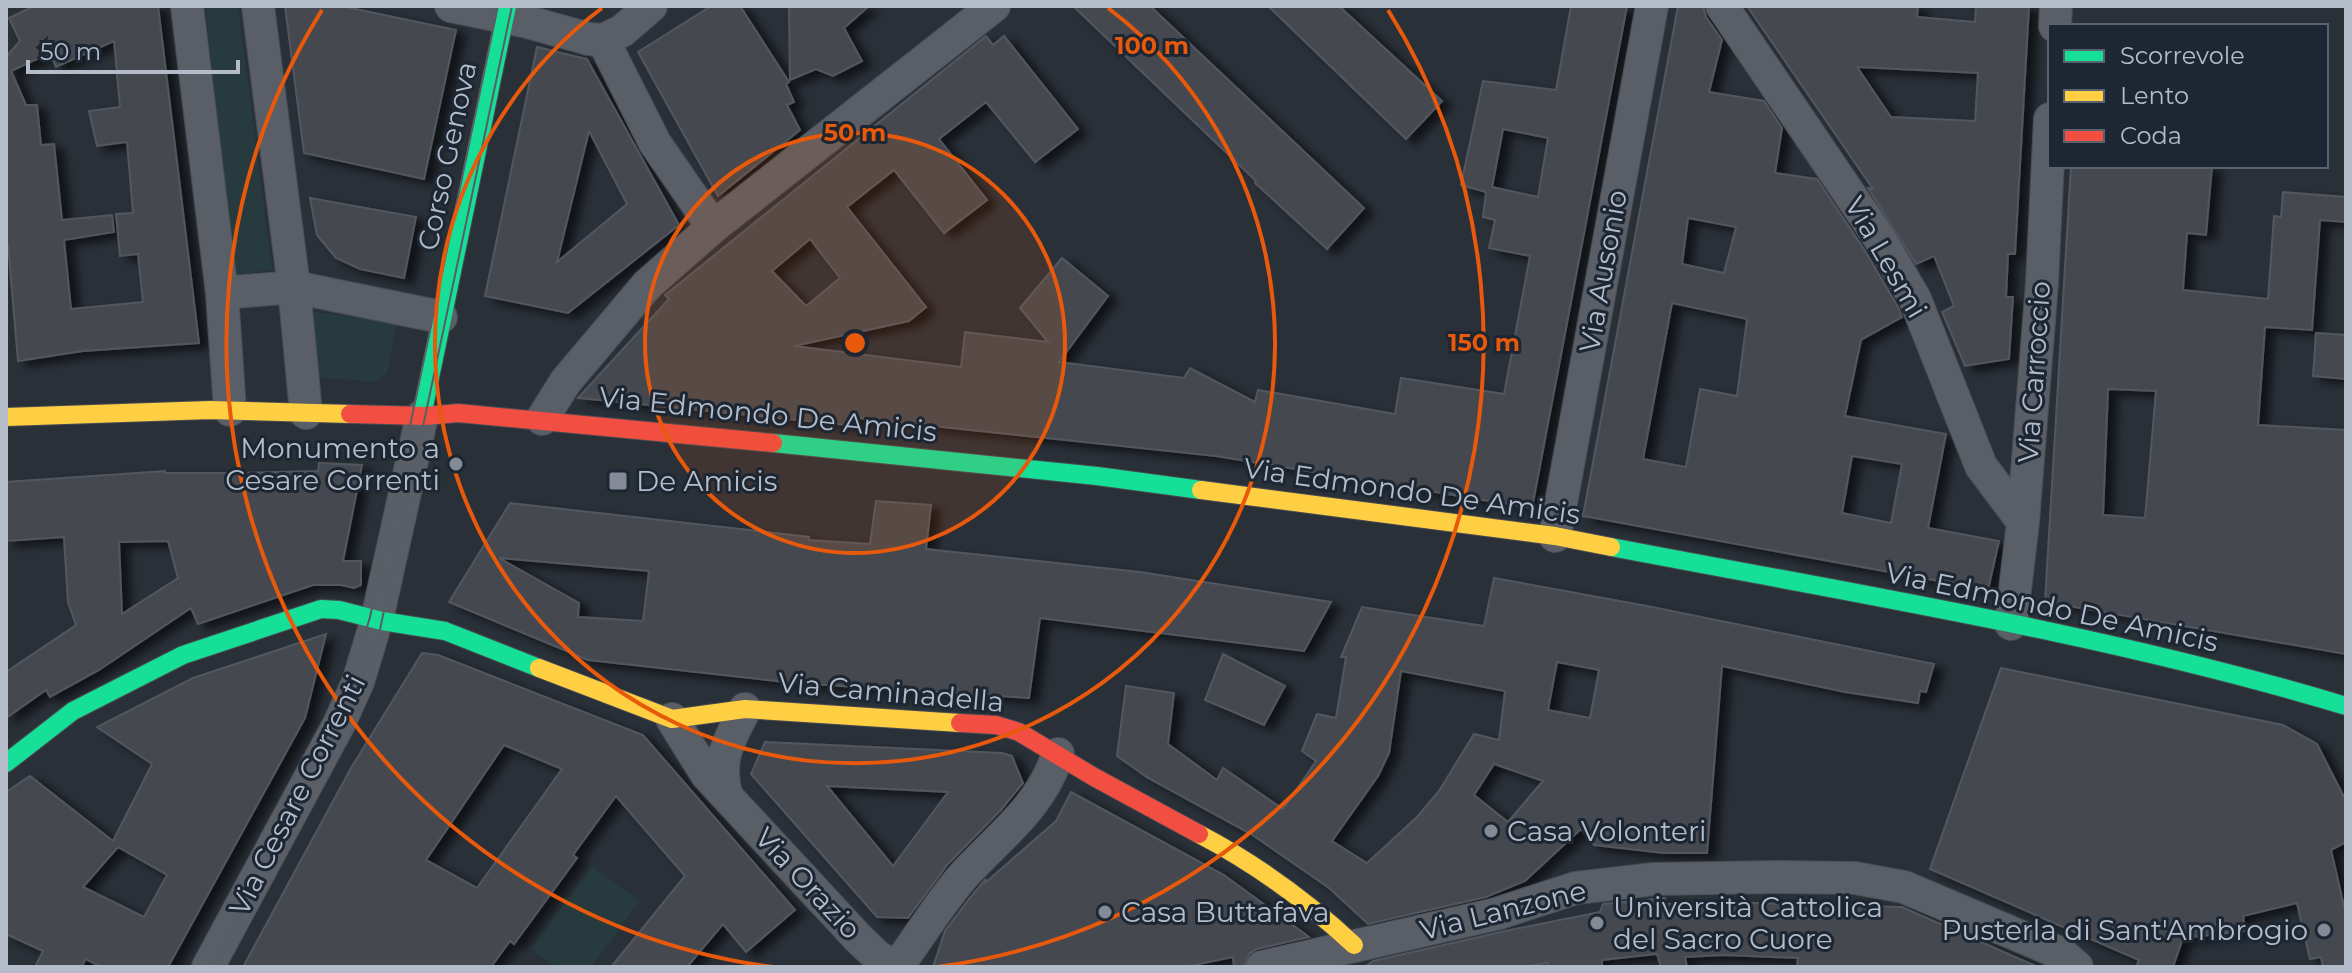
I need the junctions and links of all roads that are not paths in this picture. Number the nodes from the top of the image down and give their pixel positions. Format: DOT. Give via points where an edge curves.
graph roads {
  1 [pos="187,6"];
  2 [pos="258,6"];
  3 [pos="451,6"];
  4 [pos="651,6"];
  5 [pos="994,6"];
  6 [pos="1652,6"];
  7 [pos="1722,6"];
  8 [pos="506,12"];
  9 [pos="603,40"];
  10 [pos="2048,160"];
  11 [pos="713,227"];
  12 [pos="294,287"];
  13 [pos="222,293"];
  14 [pos="441,317"];
  15 [pos="230,410"];
  16 [pos="306,413"];
  17 [pos="422,416"];
  18 [pos="6,417"];
  19 [pos="542,419"];
  20 [pos="2023,522"];
  21 [pos="1555,536"];
  22 [pos="377,619"];
  23 [pos="2011,624"];
  24 [pos="2346,706"];
  25 [pos="745,709"];
  26 [pos="672,719"];
  27 [pos="1058,754"];
  28 [pos="6,763"];
  29 [pos="726,794"];
  30 [pos="1354,945"];
  31 [pos="2072,963"];
  32 [pos="208,967"];
  33 [pos="896,967"];
  34 [pos="1262,967"];
  1 -- 13 [label="street"];
  2 -- 12 [label="street"];
  3 -- 8 [label="street"];
  4 -- 9 [label="street"];
  5 -- 11 [label="street"];
  6 -- 21 [label="street, Via Ausonio"];
  7 -- 20 [label="street, Via Lesmi" via="1902,275 1981,466"];
  8 -- 9 [label="street"];
  8 -- 14 [label="street, Corso Genova"];
  9 -- 11 [label="street" via="655,143"];
  10 -- 20 [label="street, Via Carroccio"];
  11 -- 19 [label="street" via="647,285 566,381"];
  12 -- 13 [label="street"];
  12 -- 14 [label="street"];
  12 -- 16 [label="street"];
  13 -- 15 [label="street"];
  14 -- 17 [label="street, Corso Genova"];
  15 -- 16 [label="street"];
  15 -- 18 [label="street"];
  16 -- 17 [label="street, Via Edmondo De Amicis"];
  17 -- 19 [label="street, Via Edmondo De Amicis"];
  17 -- 22 [label="street, Via Cesare Correnti"];
  19 -- 21 [label="street, Via Edmondo De Amicis" via="1097,476"];
  20 -- 23 [label="street, Via Carroccio"];
  21 -- 23 [label="street, Via Edmondo De Amicis"];
  22 -- 26 [label="street, Via Caminadella" via="445,631"];
  22 -- 28 [label="street, Via Caminadella" via="321,609 183,655 73,711"];
  22 -- 32 [label="street, Via Cesare Correnti" via="339,724"];
  23 -- 24 [label="street, Via Edmondo De Amicis" via="2273,684"];
  25 -- 26 [label="street, Via Caminadella"];
  25 -- 27 [label="street, Via Caminadella" via="996,725"];
  25 -- 29 [label="street" via="722,759"];
  26 -- 29 [label="street, Via Orazio" via="707,775"];
  27 -- 30 [label="street, Via Caminadella" via="1237,854 1314,908"];
  27 -- 33 [label="street" via="1024,816 962,877"];
  29 -- 33 [label="street, Via Orazio" via="858,938"];
  30 -- 31 [label="street, Via Lanzone" via="1496,914 1576,888 1654,879 1855,878 1904,887 2062,954"];
  30 -- 34 [label="street, Via Lanzone"];
}
